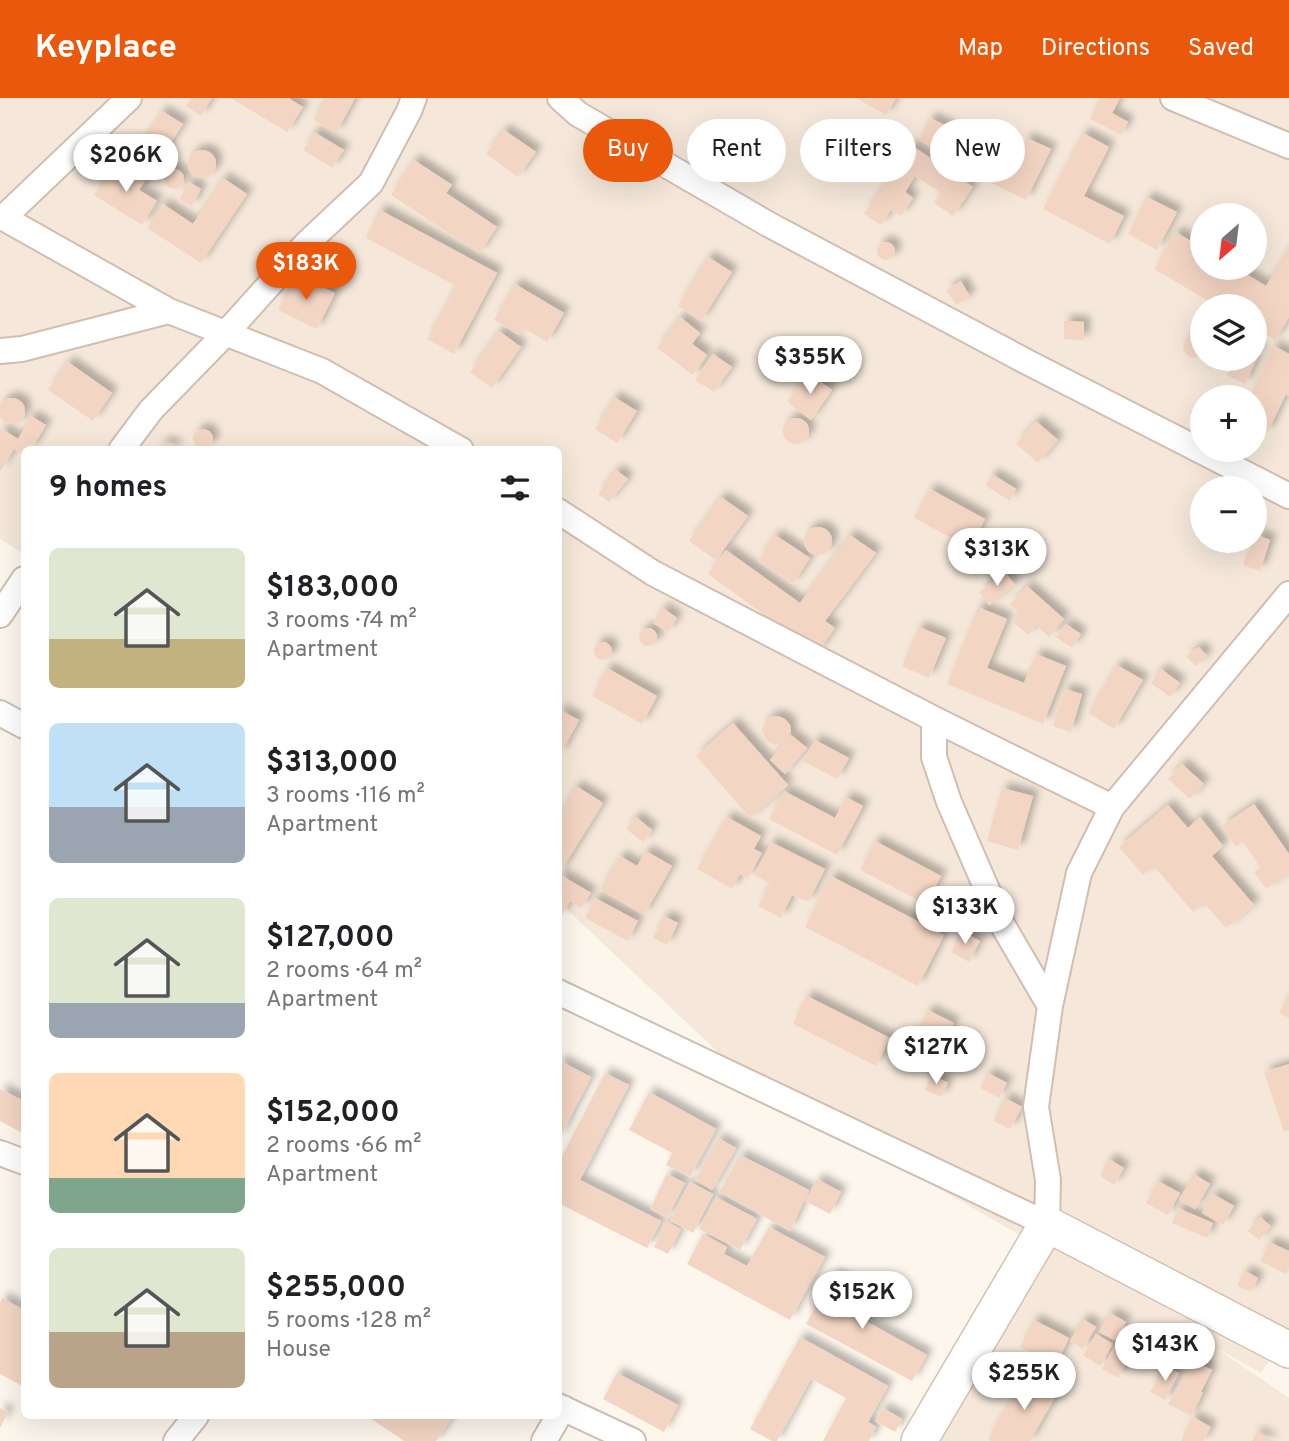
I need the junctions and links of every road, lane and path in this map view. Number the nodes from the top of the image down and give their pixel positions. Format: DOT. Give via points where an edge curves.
graph roads {
  1 [pos="129,98"];
  2 [pos="414,98"];
  3 [pos="560,98"];
  4 [pos="1173,98"];
  5 [pos="1289,146"];
  6 [pos="2,217"];
  7 [pos="169,311"];
  8 [pos="226,334"];
  9 [pos="0,351"];
  10 [pos="124,446"];
  11 [pos="454,446"];
  12 [pos="1289,496"];
  13 [pos="562,514"];
  14 [pos="21,584"];
  15 [pos="1289,594"];
  16 [pos="0,615"];
  17 [pos="0,713"];
  18 [pos="934,719"];
  19 [pos="21,724"];
  20 [pos="1112,807"];
  21 [pos="562,994"];
  22 [pos="1050,1006"];
  23 [pos="0,1153"];
  24 [pos="21,1161"];
  25 [pos="1047,1224"];
  26 [pos="1289,1350"];
  27 [pos="562,1407"];
  28 [pos="194,1419"];
  29 [pos="555,1419"];
  30 [pos="176,1441"];
  31 [pos="544,1441"];
  32 [pos="633,1441"];
  33 [pos="919,1441"];
  1 -- 6 [label="street"];
  2 -- 8 [label="street" via="371,183 306,244"];
  3 -- 12 [label="street" via="578,114 768,224"];
  4 -- 5 [label="street"];
  6 -- 7 [label="street"];
  7 -- 8 [label="street"];
  7 -- 9 [label="street"];
  8 -- 10 [label="street" via="151,410"];
  8 -- 11 [label="street" via="322,371"];
  13 -- 18 [label="street" via="653,573"];
  14 -- 16 [label="street"];
  15 -- 20 [label="street"];
  17 -- 19 [label="street"];
  18 -- 20 [label="street"];
  18 -- 22 [label="street" via="934,757 949,802 1002,923"];
  20 -- 22 [label="street" via="1079,873"];
  21 -- 25 [label="street"];
  22 -- 25 [label="street" via="1036,1107 1048,1180"];
  23 -- 24 [label="street"];
  25 -- 26 [label="street"];
  25 -- 33 [label="street"];
  27 -- 32 [label="street"];
  28 -- 30 [label="street"];
  29 -- 31 [label="street"];
}
